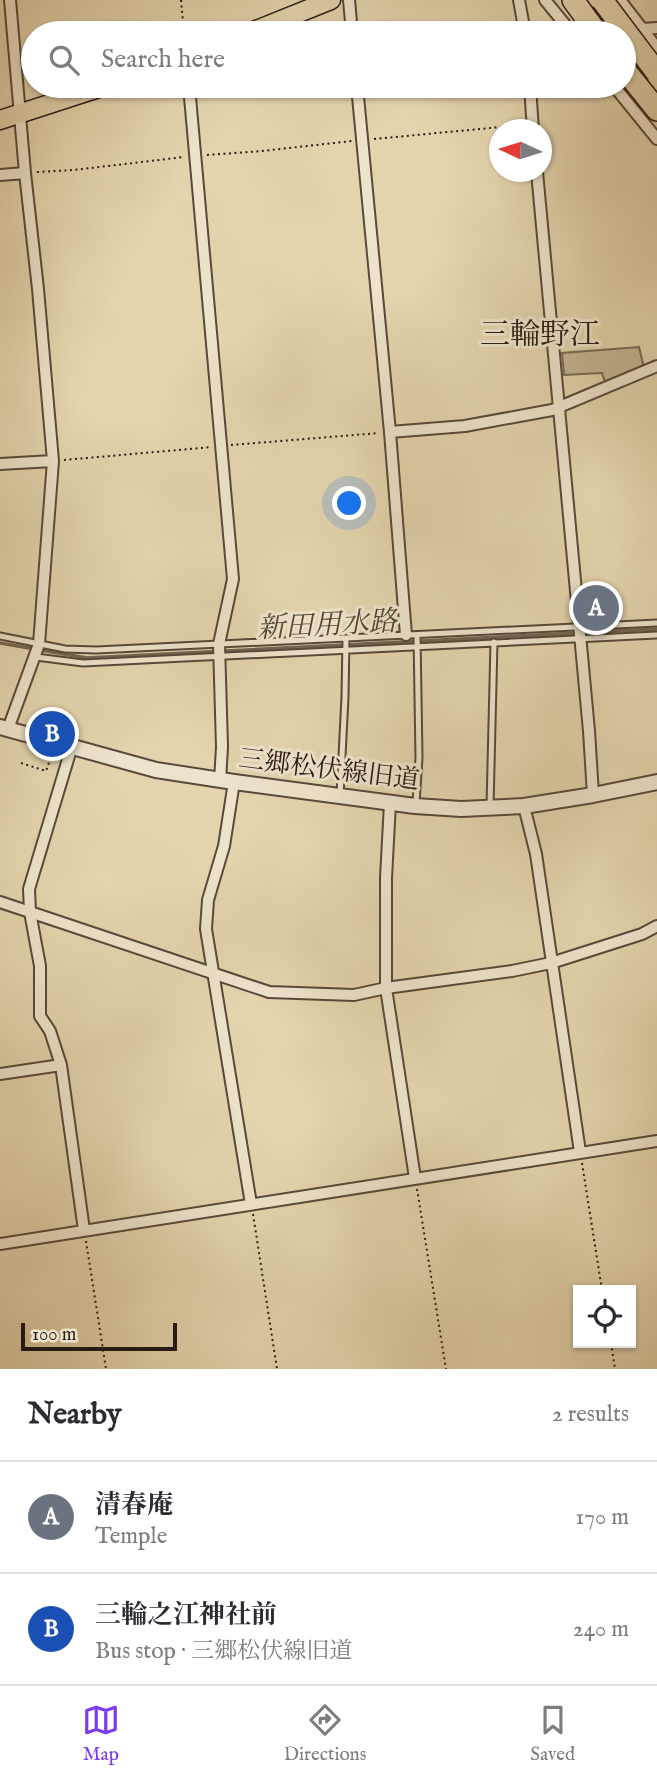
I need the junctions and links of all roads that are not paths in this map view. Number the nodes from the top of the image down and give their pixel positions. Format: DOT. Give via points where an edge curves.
graph roads {
  1 [pos="10,0"];
  2 [pos="331,0"];
  3 [pos="349,0"];
  4 [pos="519,0"];
  5 [pos="545,0"];
  6 [pos="573,0"];
  7 [pos="602,0"];
  8 [pos="620,0"];
  9 [pos="634,19"];
  10 [pos="279,21"];
  11 [pos="351,21"];
  12 [pos="523,21"];
  13 [pos="560,21"];
  14 [pos="588,21"];
  15 [pos="618,21"];
  16 [pos="631,21"];
  17 [pos="636,22"];
  18 [pos="657,28"];
  19 [pos="642,29"];
  20 [pos="636,45"];
  21 [pos="657,48"];
  22 [pos="657,73"];
  23 [pos="636,84"];
  24 [pos="67,98"];
  25 [pos="190,98"];
  26 [pos="358,98"];
  27 [pos="531,98"];
  28 [pos="624,98"];
  29 [pos="657,110"];
  30 [pos="21,113"];
  31 [pos="532,119"];
  32 [pos="0,120"];
  33 [pos="657,139"];
  34 [pos="25,173"];
  35 [pos="0,176"];
  36 [pos="538,182"];
  37 [pos="657,366"];
  38 [pos="559,407"];
  39 [pos="390,432"];
  40 [pos="53,461"];
  41 [pos="0,464"];
  42 [pos="657,623"];
  43 [pos="579,633"];
  44 [pos="411,635"];
  45 [pos="657,635"];
  46 [pos="0,636"];
  47 [pos="346,638"];
  48 [pos="288,641"];
  49 [pos="494,642"];
  50 [pos="39,644"];
  51 [pos="219,645"];
  52 [pos="417,647"];
  53 [pos="346,650"];
  54 [pos="288,653"];
  55 [pos="36,657"];
  56 [pos="219,657"];
  57 [pos="4,728"];
  58 [pos="72,746"];
  59 [pos="227,781"];
  60 [pos="657,782"];
  61 [pos="593,795"];
  62 [pos="340,796"];
  63 [pos="390,803"];
  64 [pos="415,806"];
  65 [pos="524,806"];
  66 [pos="490,808"];
  67 [pos="0,902"];
  68 [pos="30,912"];
  69 [pos="657,926"];
  70 [pos="551,963"];
  71 [pos="213,973"];
  72 [pos="386,988"];
  73 [pos="61,1065"];
  74 [pos="0,1074"];
  75 [pos="657,1141"];
  76 [pos="580,1152"];
  77 [pos="415,1178"];
  78 [pos="251,1204"];
  79 [pos="84,1230"];
  80 [pos="0,1244"];
  1 -- 30 [label="street"];
  2 -- 10 [label="main road"];
  3 -- 11 [label="street"];
  4 -- 12 [label="street"];
  5 -- 13 [label="street"];
  6 -- 14 [label="highway"];
  7 -- 15 [label="highway, bridge"];
  8 -- 9 [label="street"];
  9 -- 16 [label="street"];
  17 -- 19 [label="street"];
  18 -- 19 [label="street"];
  19 -- 21 [label="street"];
  20 -- 22 [label="highway, bridge"];
  23 -- 29 [label="highway"];
  24 -- 30 [label="main road"];
  25 -- 51 [label="street" via="233,579"];
  26 -- 39 [label="street"];
  27 -- 31 [label="street"];
  28 -- 33 [label="street"];
  30 -- 32 [label="main road"];
  30 -- 34 [label="street"];
  34 -- 35 [label="street"];
  34 -- 40 [label="street"];
  36 -- 38 [label="street"];
  37 -- 38 [label="street"];
  38 -- 39 [label="street" via="465,426"];
  38 -- 43 [label="street"];
  39 -- 44 [label="street"];
  40 -- 41 [label="street"];
  40 -- 50 [label="street"];
  42 -- 43 [label="lane"];
  43 -- 44 [label="lane"];
  43 -- 45 [label="lane"];
  43 -- 49 [label="lane"];
  43 -- 61 [label="street"];
  44 -- 47 [label="lane"];
  44 -- 52 [label="lane"];
  46 -- 50 [label="lane"];
  47 -- 48 [label="lane"];
  47 -- 53 [label="lane"];
  48 -- 51 [label="lane"];
  48 -- 54 [label="lane"];
  49 -- 52 [label="lane"];
  49 -- 66 [label="lane"];
  50 -- 51 [label="lane" via="74,650"];
  50 -- 55 [label="street"];
  51 -- 56 [label="street"];
  52 -- 53 [label="lane"];
  52 -- 64 [label="lane"];
  53 -- 54 [label="lane"];
  53 -- 62 [label="lane"];
  54 -- 56 [label="lane"];
  55 -- 56 [label="lane" via="83,663"];
  55 -- 57 [label="street"];
  56 -- 59 [label="street"];
  57 -- 58 [label="street, 三郷松伏線旧道"];
  58 -- 59 [label="street, 三郷松伏線旧道" via="156,770"];
  58 -- 68 [label="street" via="29,889"];
  59 -- 62 [label="street, 三郷松伏線旧道"];
  59 -- 71 [label="street" via="224,846 208,900 206,929"];
  60 -- 61 [label="street, 三郷松伏線旧道"];
  61 -- 65 [label="street, 三郷松伏線旧道"];
  62 -- 63 [label="street, 三郷松伏線旧道"];
  63 -- 64 [label="street, 三郷松伏線旧道"];
  63 -- 72 [label="street"];
  64 -- 66 [label="street, 三郷松伏線旧道"];
  65 -- 66 [label="street, 三郷松伏線旧道"];
  65 -- 70 [label="street" via="536,853"];
  67 -- 68 [label="street"];
  68 -- 71 [label="street"];
  68 -- 73 [label="street" via="40,966 40,1016"];
  69 -- 70 [label="street"];
  70 -- 72 [label="street"];
  70 -- 76 [label="street"];
  71 -- 72 [label="street" via="269,992 354,995"];
  71 -- 78 [label="street"];
  72 -- 77 [label="street"];
  73 -- 74 [label="street"];
  73 -- 79 [label="street"];
  75 -- 76 [label="street"];
  76 -- 77 [label="street"];
  77 -- 78 [label="street"];
  78 -- 79 [label="street"];
  79 -- 80 [label="street"];
}
